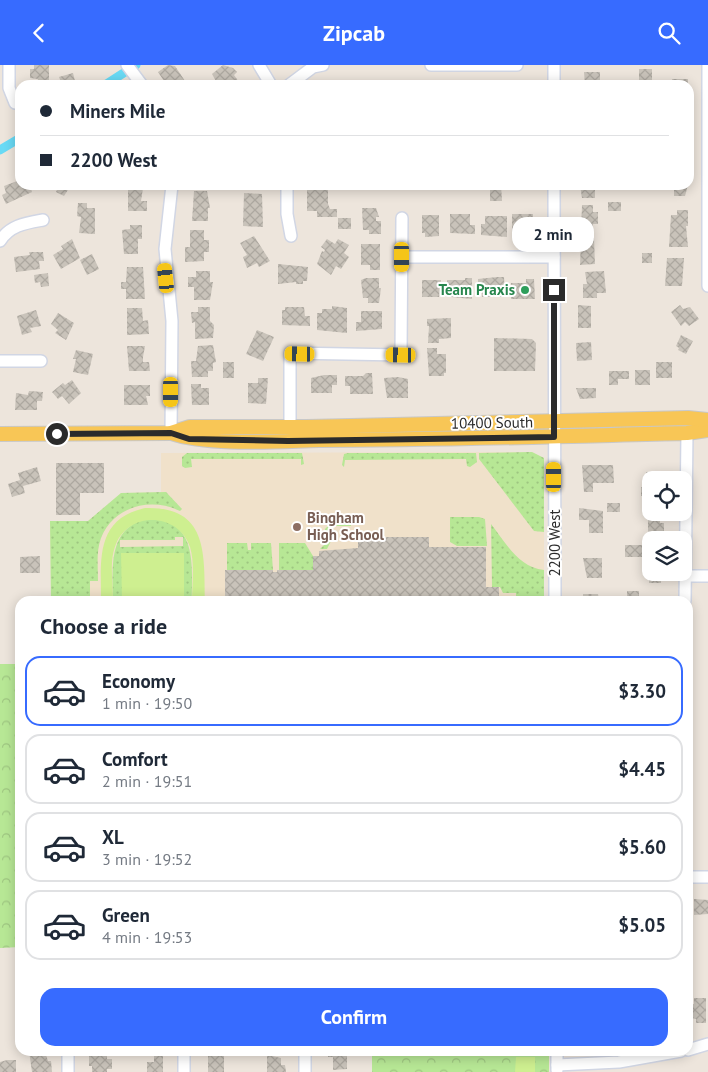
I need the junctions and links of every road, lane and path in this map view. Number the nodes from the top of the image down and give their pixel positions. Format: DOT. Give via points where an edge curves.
graph roads {
  1 [pos="9,65"];
  2 [pos="259,65"];
  3 [pos="323,65"];
  4 [pos="431,65"];
  5 [pos="517,65"];
  6 [pos="554,65"];
  7 [pos="708,65"];
  8 [pos="129,69"];
  9 [pos="138,80"];
  10 [pos="268,80"];
  11 [pos="296,80"];
  12 [pos="554,80"];
  13 [pos="14,103"];
  14 [pos="171,190"];
  15 [pos="287,190"];
  16 [pos="554,190"];
  17 [pos="402,218"];
  18 [pos="43,220"];
  19 [pos="291,236"];
  20 [pos="0,241"];
  21 [pos="402,257"];
  22 [pos="554,257"];
  23 [pos="708,286"];
  24 [pos="0,361"];
  25 [pos="41,361"];
  26 [pos="708,420"];
  27 [pos="554,421"];
  28 [pos="290,427"];
  29 [pos="708,430"];
  30 [pos="171,433"];
  31 [pos="687,433"];
  32 [pos="0,434"];
  33 [pos="554,437"];
  34 [pos="686,531"];
  35 [pos="692,576"];
  36 [pos="708,576"];
  37 [pos="686,581"];
  38 [pos="555,596"];
  39 [pos="686,596"];
  40 [pos="693,877"];
  41 [pos="708,877"];
  42 [pos="708,1044"];
  43 [pos="693,1048"];
  44 [pos="68,1056"];
  45 [pos="184,1056"];
  46 [pos="305,1056"];
  47 [pos="652,1056"];
  48 [pos="557,1068"];
  49 [pos="68,1072"];
  50 [pos="184,1072"];
  51 [pos="305,1072"];
  1 -- 13 [label="street" via="9,88"];
  2 -- 10 [label="street"];
  3 -- 11 [label="street" via="313,67"];
  4 -- 5 [label="street"];
  6 -- 12 [label="street"];
  7 -- 23 [label="street"];
  8 -- 9 [label="street"];
  14 -- 30 [label="street" via="165,249 172,321"];
  15 -- 19 [label="street"];
  16 -- 22 [label="street, 2200 West"];
  17 -- 21 [label="street"];
  18 -- 20 [label="street" via="16,226"];
  21 -- 22 [label="street"];
  21 -- 28 [label="street" via="401,355 290,353"];
  22 -- 27 [label="street, 2200 West"];
  24 -- 25 [label="street"];
  26 -- 27 [label="main road, 10400 South"];
  27 -- 28 [label="main road, 10400 South"];
  27 -- 33 [label="street, 2200 West"];
  28 -- 30 [label="main road, 10400 South" via="190,427"];
  29 -- 31 [label="main road, 10400 South"];
  30 -- 32 [label="main road"];
  30 -- 33 [label="main road, 10400 South" via="189,439"];
  31 -- 33 [label="main road, 10400 South"];
  31 -- 34 [label="street"];
  33 -- 38 [label="street, 2200 West"];
  35 -- 36 [label="street"];
  37 -- 39 [label="street"];
  40 -- 41 [label="street"];
  42 -- 43 [label="street"];
  44 -- 49 [label="street"];
  45 -- 50 [label="street"];
  46 -- 51 [label="street"];
  47 -- 48 [label="street"];
}
